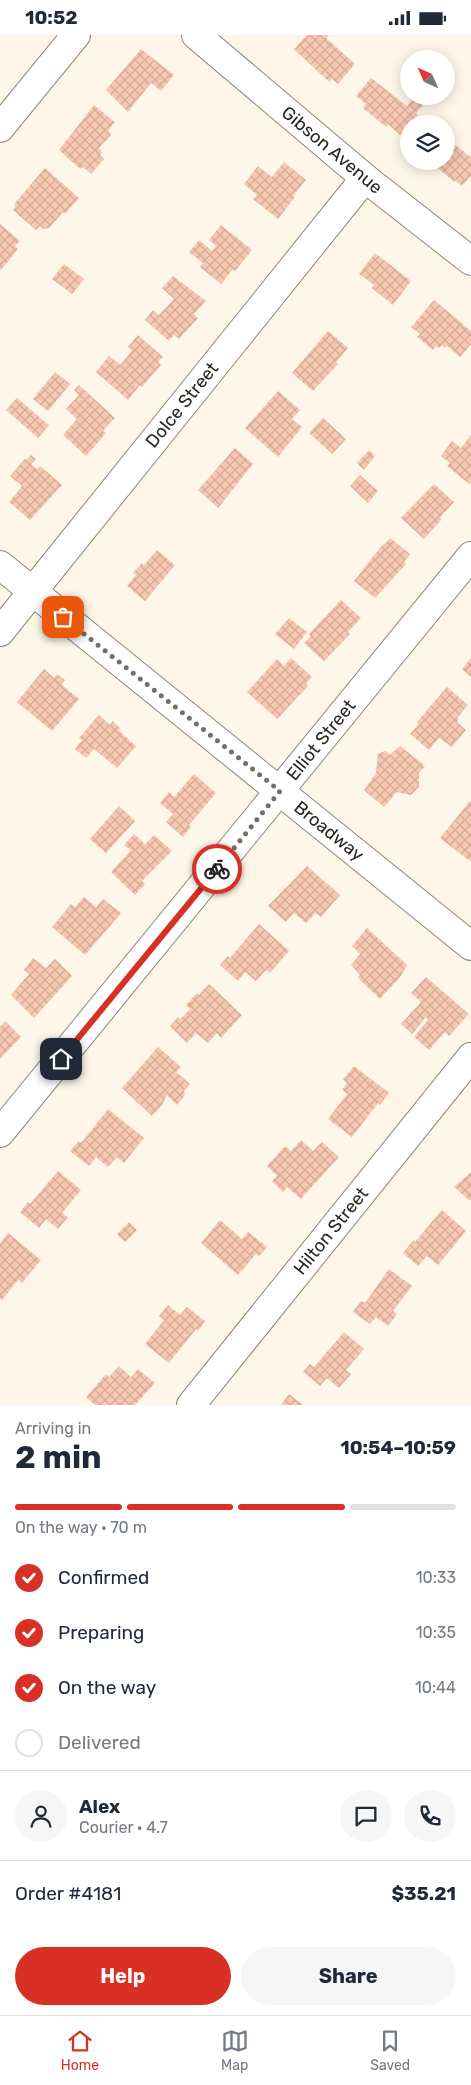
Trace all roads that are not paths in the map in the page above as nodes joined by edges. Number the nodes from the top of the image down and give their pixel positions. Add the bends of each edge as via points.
1 (76, 35) edge
2 (196, 35) edge
3 (0, 128) edge
4 (365, 178) junction
5 (471, 261) edge
6 (471, 556) edge
7 (0, 565) edge
8 (32, 591) junction
9 (0, 632) edge
10 (280, 791) junction
11 (471, 946) edge
12 (471, 1057) edge
13 (0, 1133) edge
14 (191, 1405) edge

1 - 3 street
2 - 4 street, Gibson Avenue
4 - 5 street, Gibson Avenue
4 - 8 street, Dolce Street
6 - 10 street, Elliot Street
7 - 8 street, Broadway
8 - 9 street, Dolce Street
8 - 10 street, Broadway
10 - 11 street, Broadway
10 - 13 street, Elliot Street
12 - 14 street, Hilton Street

